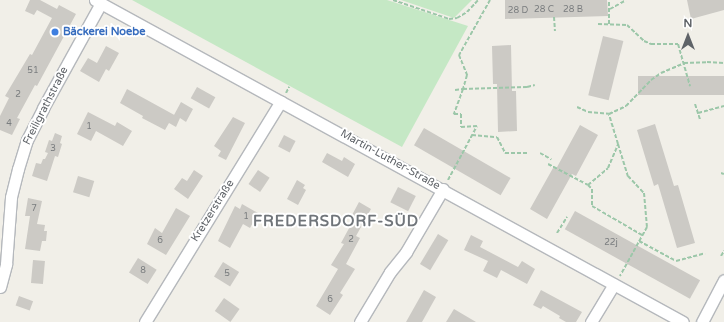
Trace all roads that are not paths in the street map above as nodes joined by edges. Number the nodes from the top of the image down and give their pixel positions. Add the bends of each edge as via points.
1 (98, 1) edge
2 (281, 101) junction
3 (443, 189) junction
4 (724, 280) edge
5 (615, 284) junction
6 (0, 287) edge
7 (145, 322) edge
8 (360, 322) edge
9 (591, 322) edge
10 (683, 322) edge
11 (702, 322) edge

1 - 2 street, Martin-Luther-Straße
1 - 6 street, Freiligrathstraße via 27,140 11,197 6,264
2 - 3 street, Martin-Luther-Straße
2 - 7 street, Kretzerstraße
3 - 5 street, Martin-Luther-Straße
3 - 8 street
4 - 11 street
5 - 9 street
5 - 10 street, Martin-Luther-Straße

